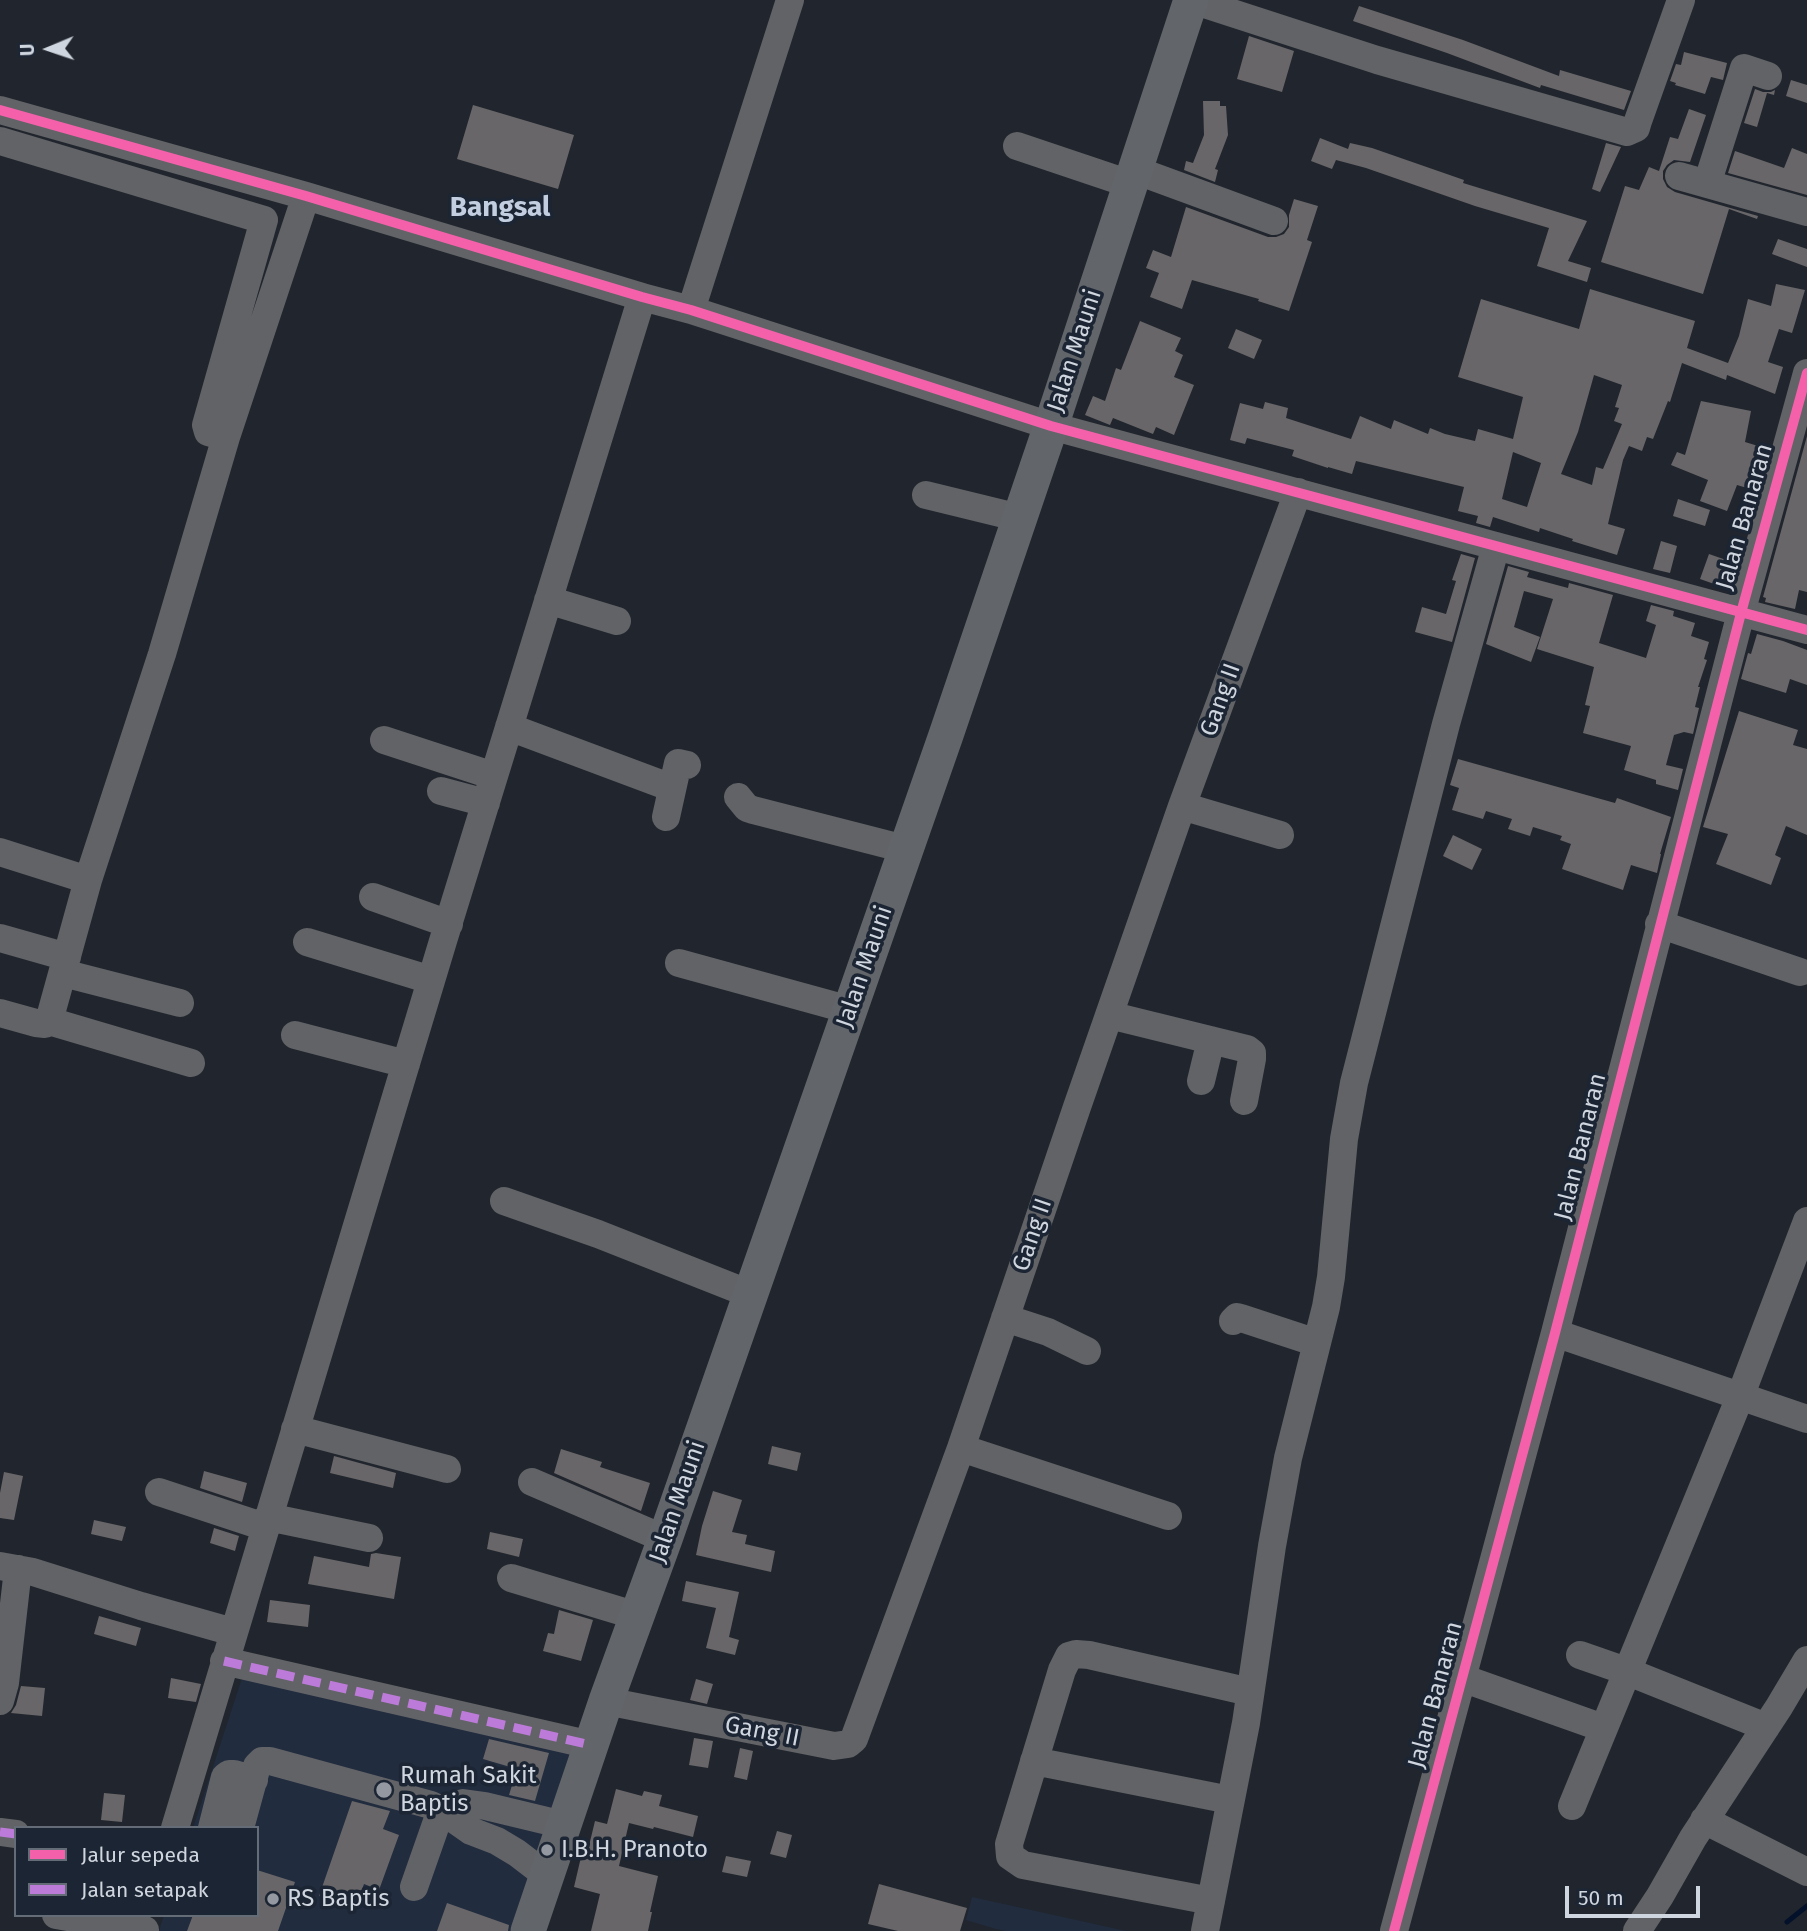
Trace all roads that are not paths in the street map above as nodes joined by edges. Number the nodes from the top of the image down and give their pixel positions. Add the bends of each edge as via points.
1 (790, 0) edge
2 (1191, 0) edge
3 (1681, 0) edge
4 (1747, 69) dead end
5 (0, 110) edge
6 (0, 141) edge
7 (1017, 146) dead end
8 (1679, 176) dead end
9 (1133, 177) junction
10 (1707, 184) junction
11 (273, 187) junction
12 (306, 196) junction
13 (1807, 212) edge
14 (264, 220) junction
15 (1274, 221) dead end
16 (642, 298) junction
17 (691, 310) junction
18 (1807, 373) edge
19 (1051, 426) junction
20 (226, 437) junction
21 (1298, 492) junction
22 (926, 495) dead end
23 (1020, 518) junction
24 (1496, 546) junction
25 (548, 600) junction
26 (1741, 613) junction
27 (617, 621) dead end
28 (1807, 630) edge
29 (509, 727) junction
30 (384, 740) dead end
31 (494, 776) junction
32 (441, 791) dead end
33 (738, 797) dead end
34 (486, 803) junction
35 (1182, 806) junction
36 (666, 817) dead end
37 (1280, 835) dead end
38 (905, 849) junction
39 (0, 852) edge
40 (88, 880) junction
41 (373, 897) dead end
42 (449, 924) junction
43 (1659, 924) junction
44 (0, 938) edge
45 (307, 942) dead end
46 (680, 963) dead end
47 (65, 965) junction
48 (1800, 972) dead end
49 (431, 980) junction
50 (180, 1003) dead end
51 (850, 1010) junction
52 (0, 1013) edge
53 (1109, 1015) junction
54 (49, 1021) junction
55 (295, 1035) dead end
56 (1211, 1040) junction
57 (191, 1063) dead end
58 (406, 1064) junction
59 (1201, 1081) dead end
60 (1244, 1101) dead end
61 (504, 1201) dead end
62 (1807, 1221) edge
63 (750, 1294) junction
64 (1005, 1318) junction
65 (1233, 1321) dead end
66 (1555, 1333) junction
67 (1317, 1343) junction
68 (1087, 1351) dead end
69 (1740, 1396) junction
70 (1807, 1419) edge
71 (295, 1429) junction
72 (961, 1448) junction
73 (447, 1469) dead end
74 (532, 1482) dead end
75 (159, 1492) dead end
76 (1168, 1516) dead end
77 (267, 1522) junction
78 (369, 1538) dead end
79 (666, 1539) junction
80 (9, 1567) edge
81 (511, 1578) dead end
82 (637, 1616) junction
83 (233, 1632) junction
84 (1580, 1655) dead end
85 (1807, 1660) edge
86 (225, 1661) junction
87 (1626, 1671) junction
88 (1462, 1678) junction
89 (1250, 1692) junction
90 (0, 1701) edge
91 (606, 1701) junction
92 (1766, 1727) junction
93 (1603, 1728) junction
94 (591, 1745) junction
95 (1034, 1761) junction
96 (254, 1780) junction
97 (1230, 1800) junction
98 (1572, 1806) dead end
99 (441, 1810) junction
100 (1704, 1820) junction
101 (564, 1825) junction
102 (176, 1826) edge
103 (213, 1826) edge
104 (241, 1826) edge
105 (1807, 1872) edge
106 (547, 1876) junction
107 (414, 1888) dead end
108 (1211, 1901) junction
109 (75, 1917) edge
110 (146, 1925) edge
111 (528, 1931) edge
112 (1205, 1931) edge
113 (1394, 1931) edge
114 (1637, 1931) edge

1 - 17 street
2 - 3 street via 1377,60 1627,132 1636,128
2 - 9 main road, Jalan Mauni
4 - 10 street
5 - 11 street
6 - 14 street
7 - 9 street
8 - 10 street
9 - 15 street
9 - 19 main road, Jalan Mauni
10 - 13 street
11 - 12 street
11 - 14 street
12 - 16 street
12 - 20 street
14 - 20 street via 206,425 208,432
16 - 17 street
16 - 25 street
17 - 19 street
18 - 26 street, Jalan Banaran
19 - 21 street
19 - 23 main road, Jalan Mauni
20 - 40 street
21 - 24 street
21 - 35 street, Gang II
22 - 23 street
23 - 38 main road, Jalan Mauni
24 - 26 street
24 - 67 street via 1354,1083 1331,1277
25 - 27 street
25 - 29 street
26 - 28 street
26 - 43 street, Jalan Banaran
29 - 31 street
29 - 36 street via 679,777
30 - 31 street
31 - 34 street
32 - 34 street
33 - 38 street via 753,810
34 - 42 street
35 - 37 street
35 - 53 street, Gang II
38 - 51 main road, Jalan Mauni
39 - 40 street
40 - 47 street
41 - 42 street
42 - 49 street
43 - 48 street
43 - 66 street, Jalan Banaran
44 - 47 street
45 - 49 street
46 - 51 street
47 - 50 street
47 - 54 street
49 - 58 street
51 - 63 main road, Jalan Mauni
52 - 54 street via 36,1023
53 - 56 street
53 - 64 street, Gang II
54 - 57 street
55 - 58 street
56 - 59 street
56 - 60 street via 1252,1053
58 - 71 street
61 - 63 street
62 - 69 street
63 - 79 main road, Jalan Mauni
64 - 68 street
64 - 72 street, Gang II
65 - 67 street via 1241,1318
66 - 69 street
66 - 88 street, Jalan Banaran
67 - 89 street via 1288,1458
69 - 70 street
69 - 87 street
71 - 73 street
71 - 77 street
72 - 76 street
72 - 91 street, Gang II via 857,1733 848,1744 834,1746
74 - 79 street
75 - 77 street
77 - 78 street
77 - 83 street
79 - 82 main road, Jalan Mauni
80 - 83 street
80 - 90 street via 5,1683
81 - 82 street
82 - 91 main road, Jalan Mauni
83 - 86 street
84 - 87 street
85 - 92 street
86 - 94 street
86 - 102 street
87 - 92 street
87 - 93 street
88 - 93 street
88 - 113 street, Jalan Banaran
89 - 95 street via 1089,1655 1069,1656
89 - 97 street
91 - 94 main road, Jalan Mauni
92 - 100 street
93 - 98 street
94 - 101 main road, Jalan Mauni
95 - 97 street
95 - 108 street via 1009,1844 1014,1861
96 - 99 street via 257,1766 270,1761
96 - 103 street via 234,1774 225,1777
96 - 104 street
97 - 108 street
99 - 101 street via 463,1803
99 - 106 street via 471,1832 517,1853
99 - 107 street
100 - 105 street
100 - 114 street
101 - 106 main road, Jalan Mauni
106 - 111 main road, Jalan Mauni
108 - 112 street
109 - 110 street

